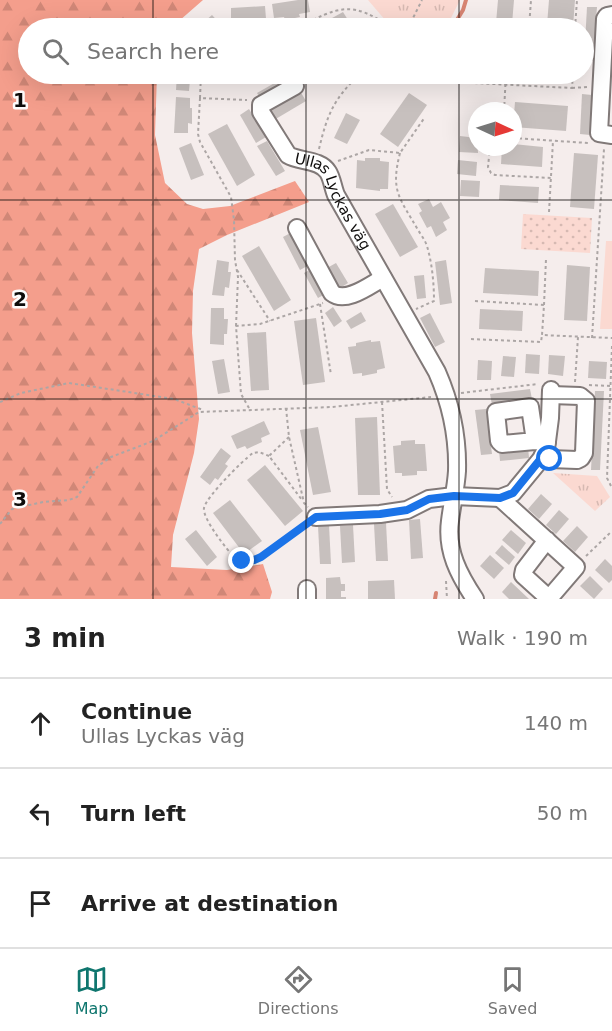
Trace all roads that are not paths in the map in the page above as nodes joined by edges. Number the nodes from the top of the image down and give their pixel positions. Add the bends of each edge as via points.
1 (612, 15) edge
2 (603, 79) edge
3 (295, 86) dead end
4 (608, 139) edge
5 (297, 228) dead end
6 (383, 278) junction
7 (541, 447) junction
8 (454, 496) junction
9 (500, 498) junction
10 (316, 517) road end
11 (547, 540) junction
12 (475, 599) edge

1 - 2 street via 605,20
2 - 4 street via 599,133
3 - 6 street, Ullas Lyckas väg via 261,105 261,112 288,155 320,166
5 - 6 street via 336,296 352,294
6 - 8 street, Ullas Lyckas väg via 447,395 457,442
7 - 7 street via 550,459 581,458 585,401 580,396 548,389
7 - 9 street via 513,493
8 - 9 street
8 - 10 street via 429,499 400,511
8 - 12 street, Ullas Lyckas väg via 449,528 452,555
9 - 11 street
11 - 11 street via 523,576 545,595 552,595 576,567

